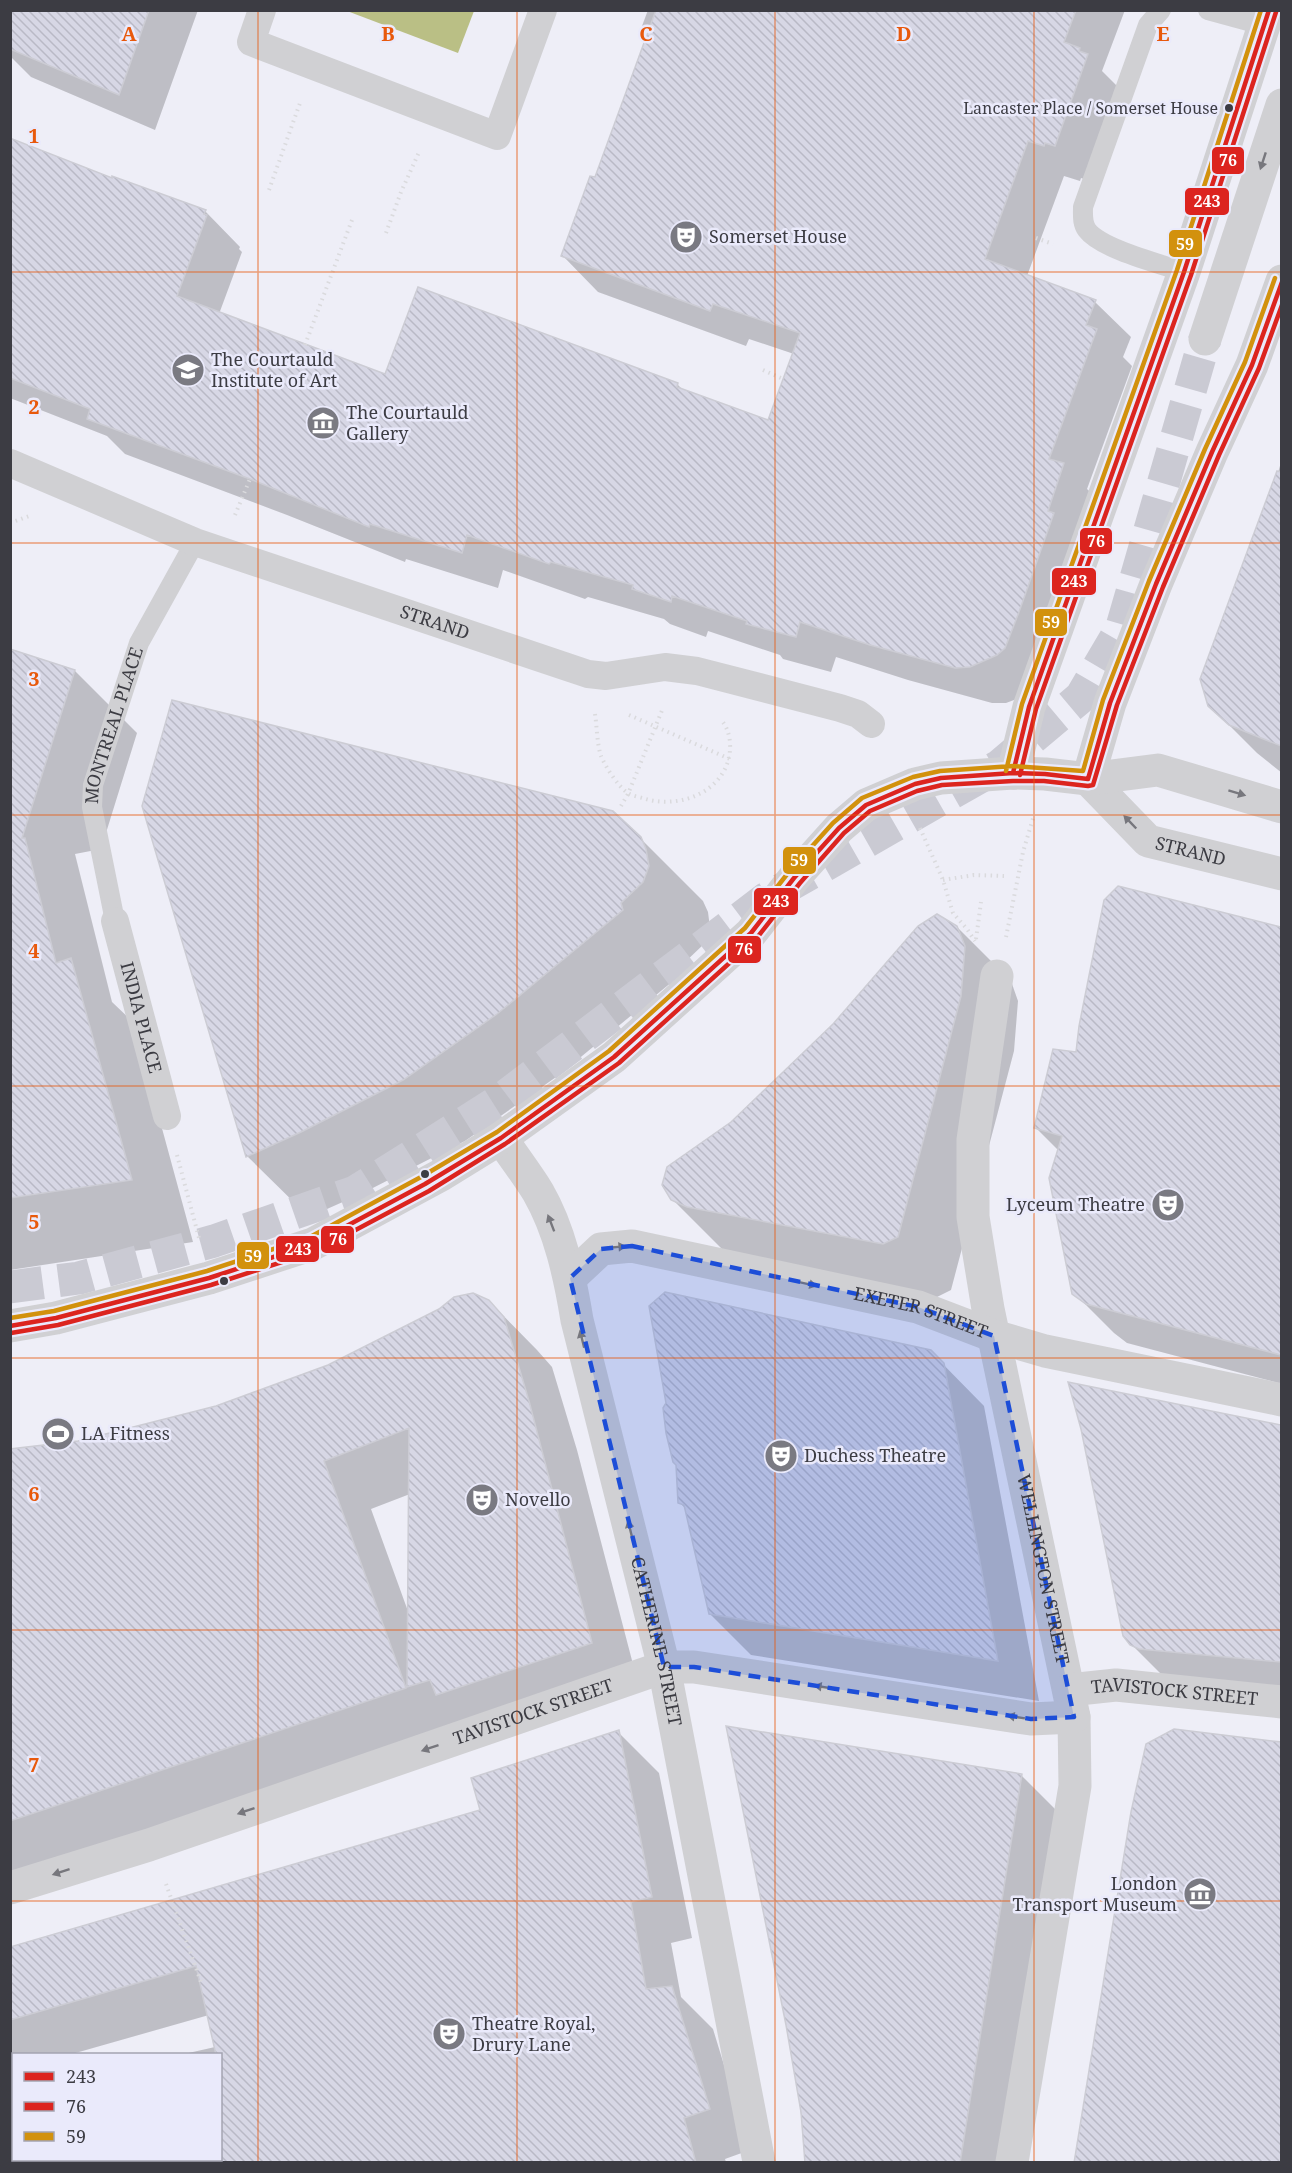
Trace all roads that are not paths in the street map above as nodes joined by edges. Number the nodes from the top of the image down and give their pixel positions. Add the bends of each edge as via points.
1 (262, 10) edge
2 (543, 10) edge
3 (1161, 10) edge
4 (1208, 10) edge
5 (1266, 18) edge
6 (1281, 105) edge
7 (1184, 272) junction
8 (1281, 280) edge
9 (1205, 339) tunnel mouth
10 (10, 463) edge
11 (195, 542) junction
12 (871, 724) dead end
13 (1013, 773) junction
14 (1088, 779) junction
15 (1281, 807) edge
16 (1281, 873) edge
17 (115, 921) joint
18 (997, 976) dead end
19 (167, 1116) dead end
20 (501, 1138) junction
21 (570, 1278) junction
22 (10, 1326) edge
23 (994, 1336) junction
24 (1281, 1400) edge
25 (664, 1667) junction
26 (1281, 1702) edge
27 (1072, 1703) junction
28 (10, 1888) edge
29 (759, 2163) edge
30 (1012, 2163) edge

1 - 2 street via 250,42 497,136
3 - 7 lane via 1148,25 1082,219 1087,229 1108,245
4 - 5 lane
5 - 7 street
6 -> 9 street
7 - 13 street via 1029,707
8 - 14 street via 1252,364 1156,584 1110,703
10 - 11 street, STRAND
11 - 12 street, STRAND via 591,687 606,676 637,671 665,667 697,671 840,708
11 - 17 lane, MONTREAL PLACE via 139,643 93,785 92,807
13 - 14 street
13 - 20 street via 941,778 915,784 866,805 839,828 794,878 751,933 614,1057
14 -> 15 street via 1158,770
16 -> 14 street, STRAND via 1148,841
17 - 19 street, INDIA PLACE
18 - 23 street, WELLINGTON STREET via 973,1140 972,1217
21 -> 20 street, CATHERINE STREET via 538,1192
20 - 22 street via 313,1244 209,1278 56,1318
21 -> 23 street, EXETER STREET via 601,1249 632,1246 918,1307
25 -> 21 street, CATHERINE STREET
23 - 24 street, EXETER STREET via 1045,1352
23 - 27 street, WELLINGTON STREET
27 -> 25 street, TAVISTOCK STREET via 1031,1719 694,1667
25 -> 28 street, TAVISTOCK STREET via 149,1845
25 - 29 street, CATHERINE STREET
26 - 27 street, TAVISTOCK STREET via 1116,1685
27 - 30 street, WELLINGTON STREET via 1075,1786

